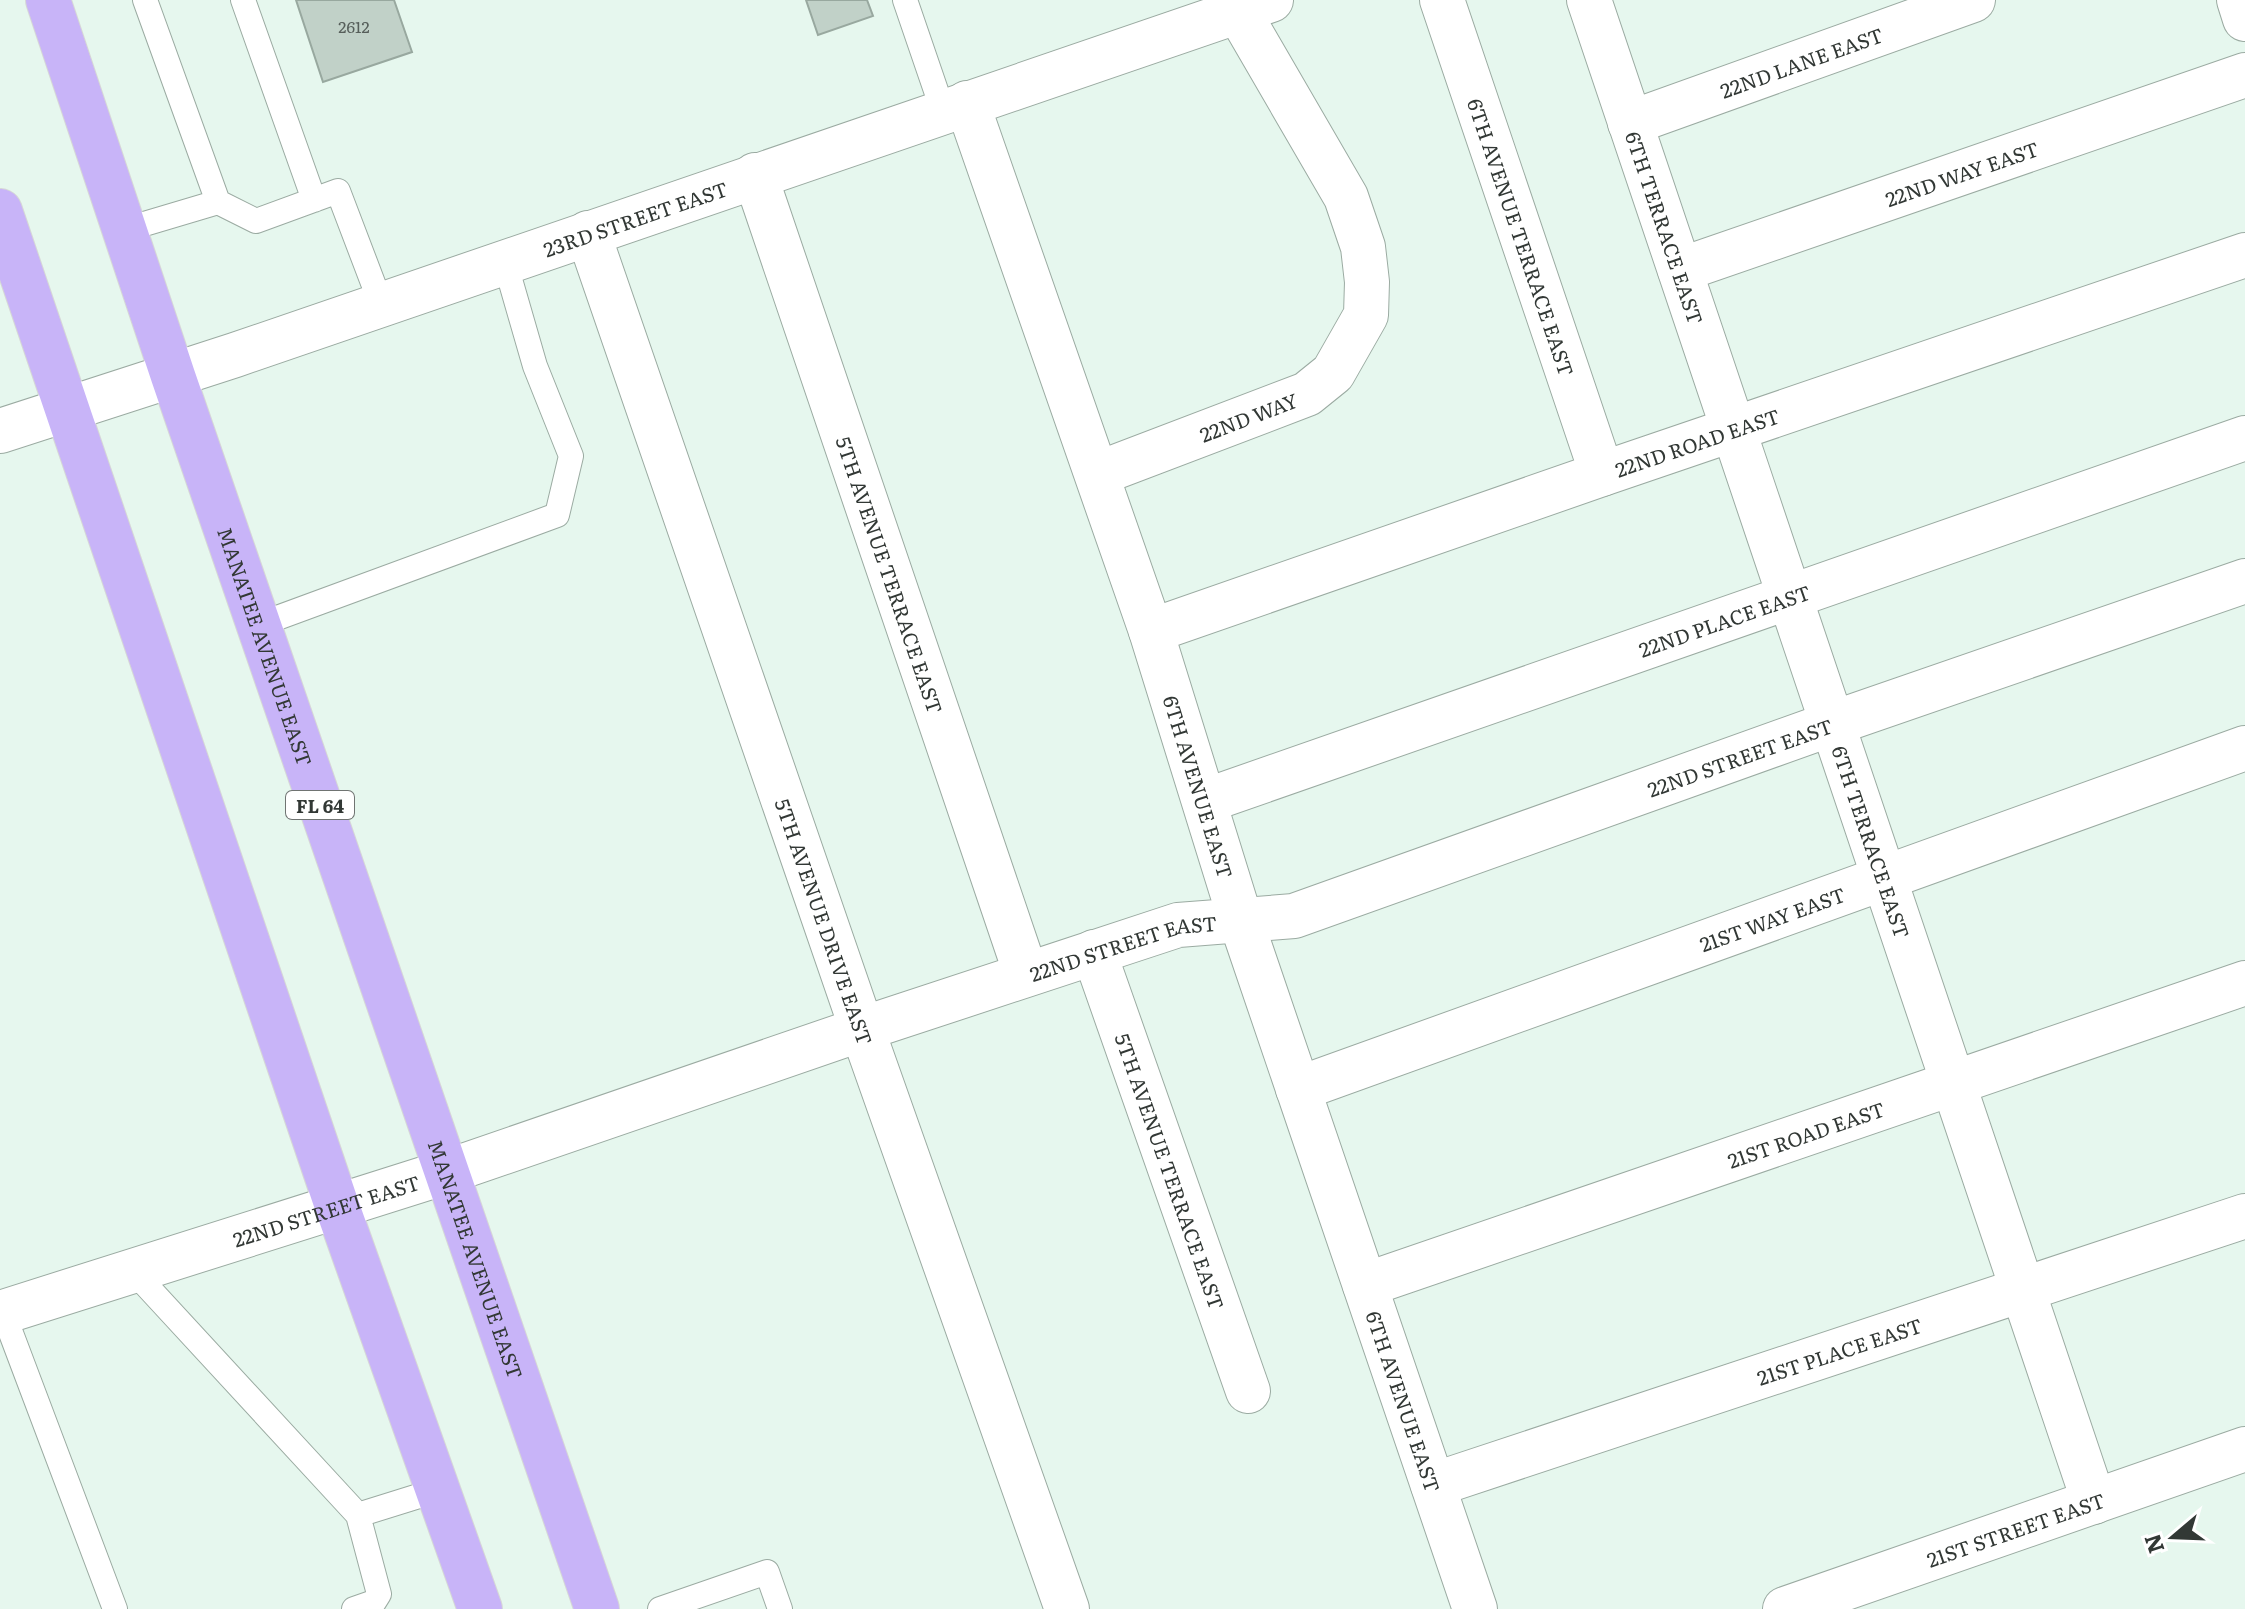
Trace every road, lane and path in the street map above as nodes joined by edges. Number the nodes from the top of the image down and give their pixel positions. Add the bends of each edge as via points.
1 (48, 0) edge
2 (145, 0) edge
3 (243, 0) edge
4 (905, 0) edge
5 (1442, 0) edge
6 (1589, 0) edge
7 (1973, 0) edge
8 (2239, 0) edge
9 (1254, 6) edge
10 (2245, 19) edge
11 (2245, 75) edge
12 (955, 107) junction
13 (1630, 123) junction
14 (755, 175) junction
15 (314, 200) junction
16 (218, 202) junction
17 (0, 211) edge
18 (124, 230) junction
19 (588, 233) junction
20 (2245, 255) edge
21 (505, 262) junction
22 (1680, 270) junction
23 (381, 304) junction
24 (173, 376) junction
25 (65, 409) junction
26 (0, 431) edge
27 (1733, 431) junction
28 (2245, 438) edge
29 (1097, 474) junction
30 (1602, 474) junction
31 (2245, 581) edge
32 (1790, 595) junction
33 (258, 625) junction
34 (1151, 631) junction
35 (1831, 724) junction
36 (2245, 748) edge
37 (1205, 801) junction
38 (1883, 878) junction
39 (1240, 918) junction
40 (1094, 952) junction
41 (1026, 974) junction
42 (2245, 983) edge
43 (862, 1029) junction
44 (1952, 1083) junction
45 (1298, 1089) junction
46 (446, 1172) junction
47 (337, 1206) junction
48 (2245, 1216) edge
49 (133, 1271) junction
50 (1365, 1285) junction
51 (2023, 1290) junction
52 (2, 1312) edge
53 (1248, 1391) dead end
54 (2245, 1449) edge
55 (1433, 1485) junction
56 (438, 1490) junction
57 (2094, 1502) junction
58 (358, 1515) junction
59 (115, 1609) edge
60 (354, 1609) edge
61 (480, 1609) edge
62 (597, 1609) edge
63 (660, 1609) edge
64 (780, 1609) edge
65 (1067, 1609) edge
66 (1475, 1609) edge
67 (1785, 1609) edge

1 - 18 main road, MANATEE AVENUE EAST / FL 64
2 - 16 lane
3 - 15 lane
4 - 12 lane, 6TH AVENUE EAST
5 - 30 street, 6TH AVENUE TERRACE EAST
6 - 13 street, 6TH TERRACE EAST
7 - 13 street, 22ND LANE EAST
8 - 10 street
9 - 12 street, 23RD STREET EAST
9 - 29 street, 22ND WAY via 1346,197 1363,247 1366,315 1333,373 1307,394
11 - 22 street, 22ND WAY EAST
12 - 14 street, 23RD STREET EAST
12 - 29 street, 6TH AVENUE EAST
13 - 22 street, 6TH TERRACE EAST
14 - 19 street, 23RD STREET EAST
14 - 41 street, 5TH AVENUE TERRACE EAST
15 - 16 lane via 256,221
15 - 23 lane via 338,191
16 - 18 lane
17 - 25 main road
18 - 24 main road, MANATEE AVENUE EAST / FL 64
19 - 21 street, 23RD STREET EAST
19 - 43 street, 5TH AVENUE DRIVE EAST
20 - 27 street, 22ND ROAD EAST
21 - 23 street, 23RD STREET EAST
21 - 33 lane via 535,366 571,456 557,515
22 - 27 street, 6TH TERRACE EAST
23 - 24 street, 23RD STREET EAST
24 - 25 street, 23RD STREET EAST
24 - 33 main road, MANATEE AVENUE EAST / FL 64
25 - 26 street, 23RD STREET EAST
25 - 47 main road
27 - 30 street, 22ND ROAD EAST
27 - 32 street, 6TH TERRACE EAST
28 - 32 street, 22ND PLACE EAST
29 - 34 street, 6TH AVENUE EAST
30 - 34 street, 22ND ROAD EAST
31 - 35 street, 22ND STREET EAST
32 - 35 street, 6TH TERRACE EAST
32 - 37 street, 22ND PLACE EAST
33 - 46 main road, MANATEE AVENUE EAST / FL 64
34 - 37 street, 6TH AVENUE EAST
35 - 38 street, 6TH TERRACE EAST
35 - 39 street, 22ND STREET EAST via 1294,916
36 - 38 street, 21ST WAY EAST
37 - 39 street, 6TH AVENUE EAST
38 - 44 street, 6TH TERRACE EAST
38 - 45 street, 21ST WAY EAST
39 - 40 street, 22ND STREET EAST via 1178,925
39 - 45 street, 6TH AVENUE EAST
40 - 41 street, 22ND STREET EAST
40 - 53 street, 5TH AVENUE TERRACE EAST
41 - 43 street, 22ND STREET EAST
42 - 44 street, 21ST ROAD EAST
43 - 46 street, 22ND STREET EAST
43 - 65 street, 5TH AVENUE DRIVE EAST
44 - 50 street, 21ST ROAD EAST
44 - 51 street, 6TH TERRACE EAST
45 - 50 street, 6TH AVENUE EAST
46 - 47 street, 22ND STREET EAST
46 - 62 main road, MANATEE AVENUE EAST / FL 64
47 - 49 street, 22ND STREET EAST
47 - 56 main road
48 - 51 street, 21ST PLACE EAST
49 - 52 street, 22ND STREET EAST
49 - 58 lane
50 - 55 street, 6TH AVENUE EAST
51 - 55 street, 21ST PLACE EAST
51 - 57 street, 6TH TERRACE EAST
52 - 59 lane
54 - 57 street, 21ST STREET EAST
55 - 66 street, 6TH AVENUE EAST
56 - 58 lane
56 - 61 main road
57 - 67 street, 21ST STREET EAST
58 - 60 lane via 379,1594 374,1602
63 - 64 lane via 767,1572

